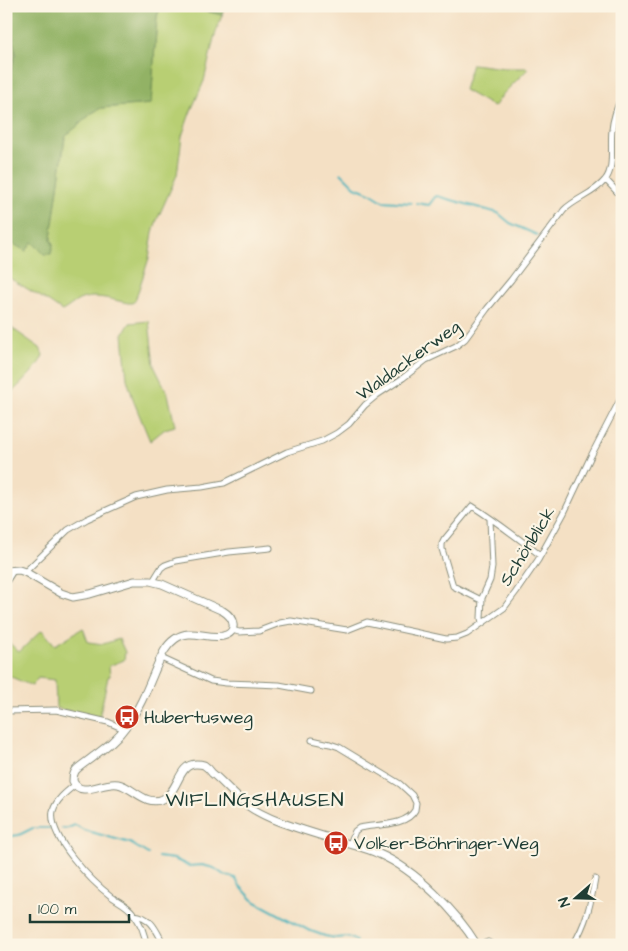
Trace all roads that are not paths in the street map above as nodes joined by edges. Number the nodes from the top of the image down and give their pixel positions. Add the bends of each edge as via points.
1 (622, 96) edge
2 (606, 180) junction
3 (622, 197) edge
4 (622, 396) edge
5 (490, 519) junction
6 (270, 548) dead end
7 (540, 555) junction
8 (10, 571) edge
9 (25, 572) junction
10 (6, 582) edge
11 (153, 582) junction
12 (481, 600) junction
13 (482, 623) junction
14 (232, 630) junction
15 (161, 658) junction
16 (311, 691) dead end
17 (6, 711) edge
18 (124, 730) junction
19 (312, 740) dead end
20 (75, 785) junction
21 (350, 844) junction
22 (595, 879) dead end
23 (134, 915) junction
24 (146, 945) edge
25 (164, 945) edge
26 (479, 945) edge
27 (493, 945) edge
28 (573, 945) edge

1 - 2 street via 612,130 610,170
2 - 3 street
2 - 9 street, Waldackerweg via 564,210 465,339 426,360 377,395 337,434 224,483 167,490 136,498 87,519 68,530
4 - 7 street, Schönblick
5 - 7 street
5 - 12 street, Schönblick via 492,567
5 - 12 street, Schönblick via 472,506 442,543 452,585
6 - 11 street via 176,561 161,568
7 - 13 street, Schönblick via 508,602
8 - 9 street
8 - 10 street
9 - 11 street via 61,593 73,596 134,581
11 - 14 street via 227,614 232,620
12 - 13 street, Schönblick
13 - 14 street, Schönblick via 464,636 452,639 367,622 347,630 290,622 259,631
14 - 15 street via 222,636 191,634 178,637 167,646
15 - 16 street via 212,681 279,685
15 - 18 street
17 - 18 street via 56,710 108,722
18 - 20 street via 76,771 72,778
19 - 21 street via 343,749 400,784 415,801 416,810 410,816 394,823 359,828
20 - 21 street via 83,790 119,784 146,799 157,800 170,794 187,767 200,764 261,814
20 - 23 street via 55,806 52,816 55,830 87,875
21 - 26 street via 378,853 406,869 440,900
22 - 28 street via 588,915
23 - 24 street
23 - 25 street via 147,919
26 - 27 street via 488,942

